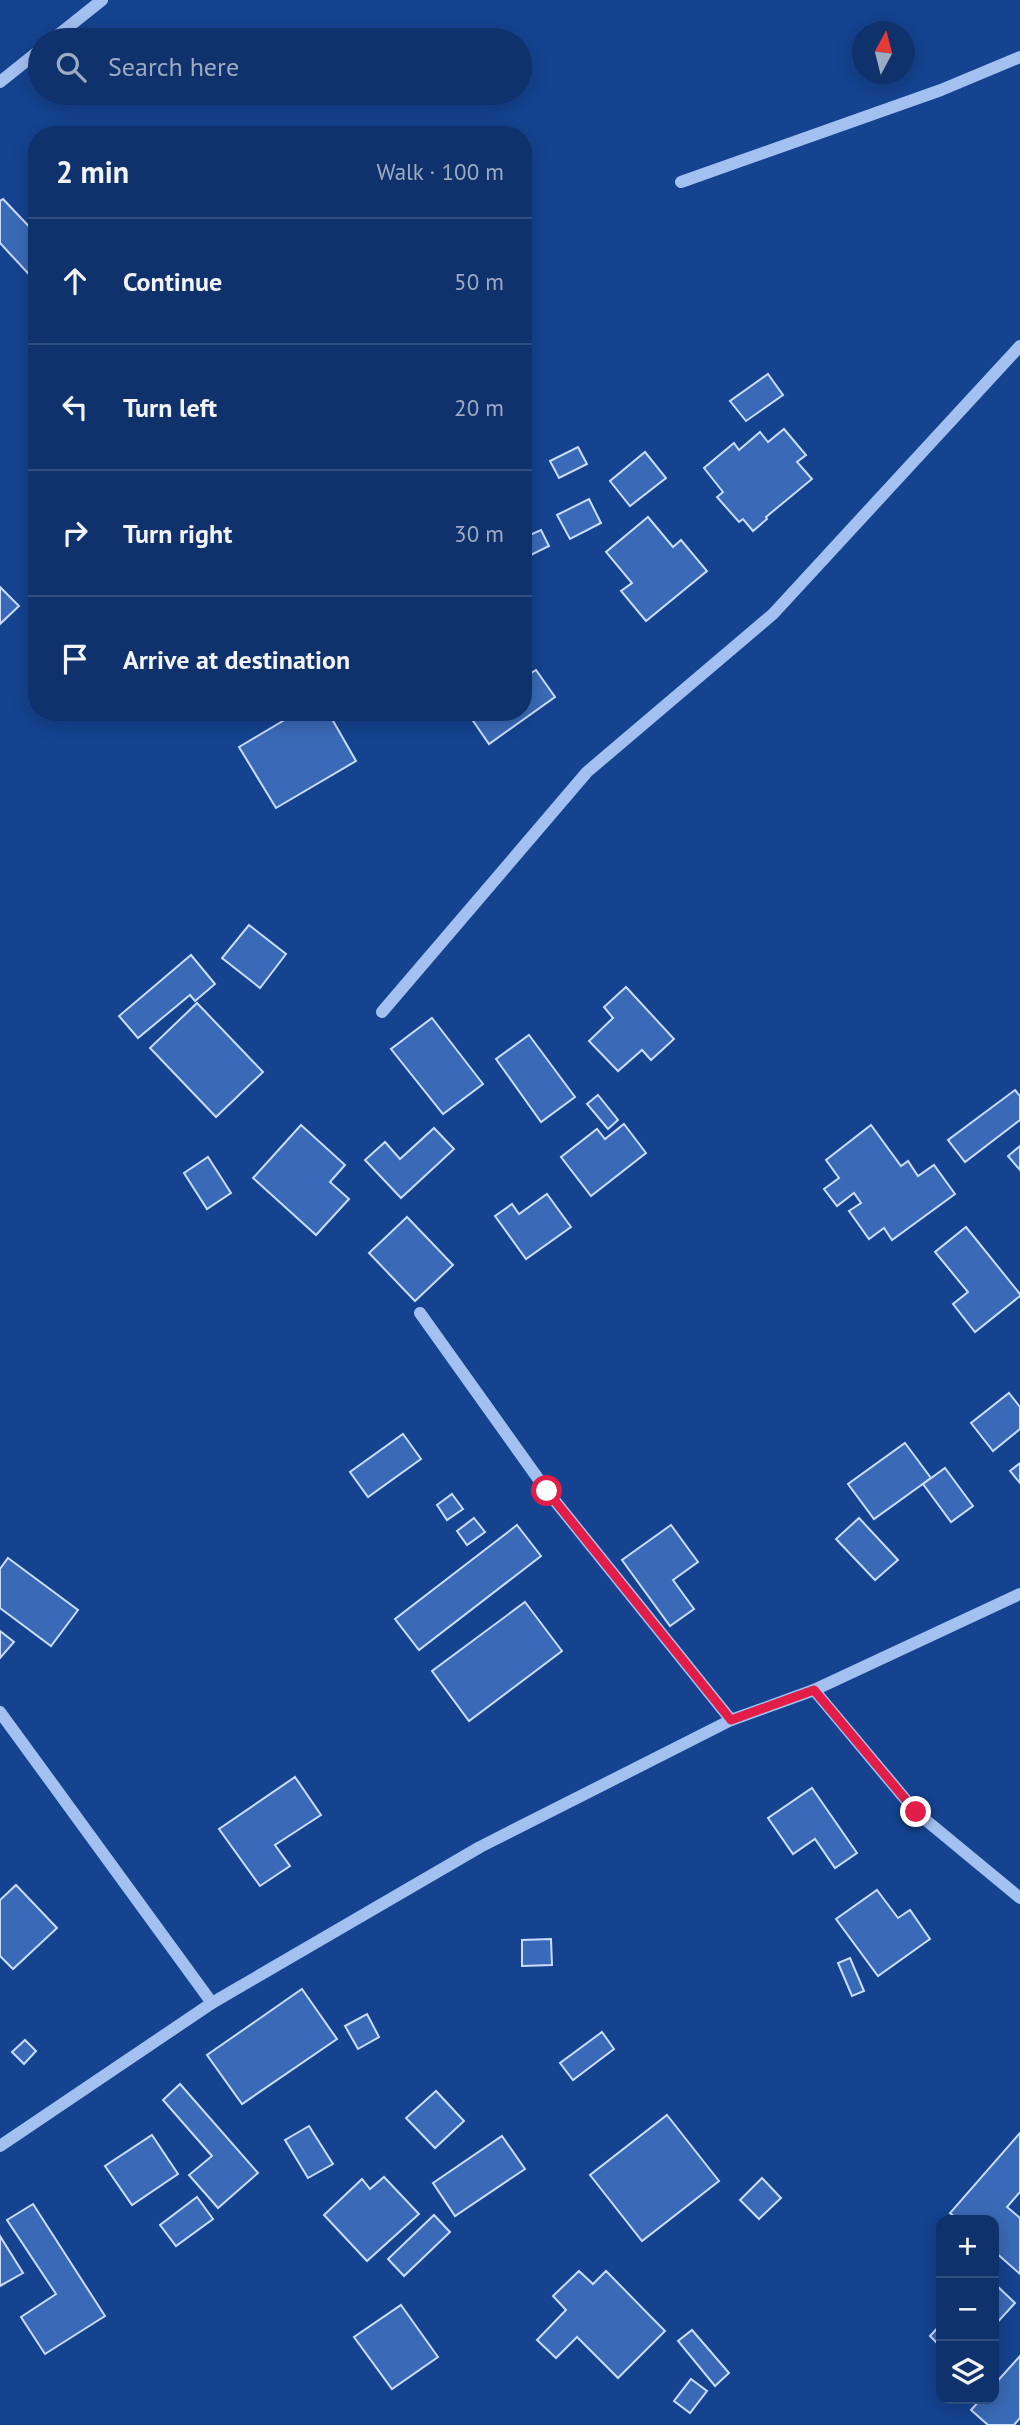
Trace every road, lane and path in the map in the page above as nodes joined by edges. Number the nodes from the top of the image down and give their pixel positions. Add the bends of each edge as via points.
1 (102, 0) edge
2 (67, 28) edge
3 (1020, 57) edge
4 (28, 60) edge
5 (0, 82) edge
6 (681, 182) dead end
7 (1020, 346) edge
8 (382, 1012) dead end
9 (420, 1313) dead end
10 (1020, 1594) edge
11 (814, 1690) junction
12 (0, 1712) edge
13 (731, 1720) junction
14 (1020, 1898) edge
15 (212, 2003) junction
16 (0, 2146) edge

1 - 2 street
3 - 6 street via 942,90
4 - 5 street
7 - 8 street via 773,614 587,772
9 - 13 street via 547,1491
10 - 11 street
11 - 13 street
11 - 14 street via 916,1812
12 - 15 street
13 - 15 street via 480,1847
15 - 16 street

